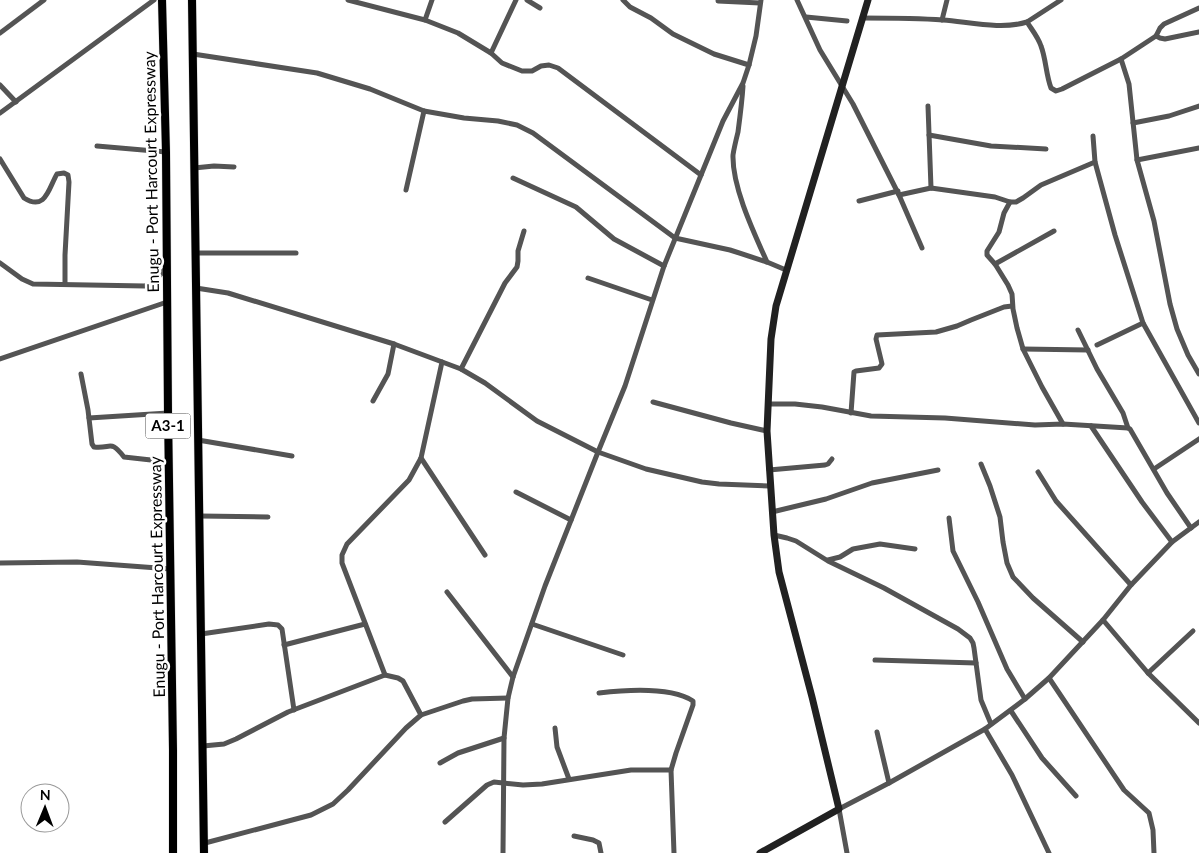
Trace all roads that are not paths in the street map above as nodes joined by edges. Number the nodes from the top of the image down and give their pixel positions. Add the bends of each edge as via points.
1 (44, 0) edge
2 (154, 0) edge
3 (162, 0) edge
4 (192, 0) edge
5 (348, 0) edge
6 (432, 0) edge
7 (516, 0) edge
8 (623, 0) edge
9 (797, 0) edge
10 (868, 0) edge
11 (947, 0) edge
12 (1060, 0) edge
13 (530, 1) edge
14 (718, 1) edge
15 (761, 1) edge
16 (540, 8) dead end
17 (1199, 8) edge
18 (806, 17) junction
19 (862, 18) junction
20 (425, 20) junction
21 (942, 20) junction
22 (847, 21) dead end
23 (1027, 22) junction
24 (1199, 32) edge
25 (0, 33) edge
26 (1156, 36) junction
27 (491, 53) junction
28 (193, 54) junction
29 (1121, 59) junction
30 (749, 65) junction
31 (743, 83) junction
32 (0, 86) edge
33 (842, 86) junction
34 (16, 102) junction
35 (928, 106) dead end
36 (1199, 106) edge
37 (424, 111) junction
38 (0, 113) edge
39 (1133, 123) junction
40 (929, 135) junction
41 (1093, 136) dead end
42 (97, 146) dead end
43 (1199, 148) edge
44 (1046, 149) dead end
45 (166, 152) junction
46 (0, 159) edge
47 (1136, 160) junction
48 (1095, 162) junction
49 (234, 167) dead end
50 (194, 168) junction
51 (701, 175) junction
52 (513, 178) dead end
53 (931, 188) junction
54 (406, 190) dead end
55 (898, 193) junction
56 (859, 201) dead end
57 (1010, 202) junction
58 (1054, 230) dead end
59 (524, 231) dead end
60 (675, 238) junction
61 (922, 248) dead end
62 (196, 253) junction
63 (296, 253) dead end
64 (767, 262) junction
65 (0, 263) edge
66 (995, 264) junction
67 (664, 266) junction
68 (167, 267) junction
69 (786, 270) junction
70 (588, 278) dead end
71 (65, 284) junction
72 (196, 288) junction
73 (652, 300) junction
74 (167, 302) junction
75 (1012, 306) junction
76 (1143, 323) junction
77 (1078, 330) dead end
78 (394, 344) junction
79 (1097, 345) dead end
80 (1023, 349) junction
81 (1088, 350) junction
82 (0, 358) edge
83 (442, 362) junction
84 (461, 369) junction
85 (81, 374) dead end
86 (1199, 374) edge
87 (373, 401) dead end
88 (653, 402) dead end
89 (768, 404) junction
90 (168, 413) junction
91 (851, 413) junction
92 (89, 418) junction
93 (1199, 423) edge
94 (1063, 424) junction
95 (1091, 426) junction
96 (1128, 428) junction
97 (767, 431) junction
98 (1199, 439) edge
99 (198, 440) junction
100 (598, 452) junction
101 (292, 456) dead end
102 (421, 458) junction
103 (832, 459) dead end
104 (169, 462) junction
105 (981, 464) dead end
106 (1154, 469) junction
107 (769, 470) junction
108 (938, 470) dead end
109 (1038, 472) dead end
110 (770, 486) junction
111 (516, 492) dead end
112 (772, 512) junction
113 (200, 516) junction
114 (268, 517) dead end
115 (949, 518) dead end
116 (571, 520) junction
117 (1199, 522) edge
118 (1191, 528) junction
119 (774, 535) junction
120 (1172, 542) junction
121 (915, 549) dead end
122 (486, 555) dead end
123 (840, 557) junction
124 (828, 561) junction
125 (0, 562) edge
126 (843, 568) junction
127 (170, 569) junction
128 (1131, 585) junction
129 (447, 592) dead end
130 (1104, 620) junction
131 (365, 624) junction
132 (532, 624) junction
133 (1193, 631) dead end
134 (202, 634) junction
135 (1083, 642) junction
136 (284, 645) junction
137 (623, 655) dead end
138 (875, 660) dead end
139 (976, 662) junction
140 (1148, 673) junction
141 (385, 675) junction
142 (513, 677) junction
143 (1049, 678) junction
144 (599, 693) dead end
145 (508, 698) junction
146 (1026, 699) junction
147 (294, 710) junction
148 (1011, 711) junction
149 (421, 715) junction
150 (1199, 723) edge
151 (991, 724) junction
152 (555, 728) dead end
153 (985, 729) junction
154 (877, 732) dead end
155 (504, 738) junction
156 (203, 746) junction
157 (440, 763) dead end
158 (671, 770) junction
159 (569, 779) junction
160 (503, 783) junction
161 (890, 783) junction
162 (1076, 796) dead end
163 (839, 810) junction
164 (445, 822) dead end
165 (574, 836) dead end
166 (205, 843) junction
167 (172, 853) edge
168 (204, 853) edge
169 (503, 853) edge
170 (601, 853) edge
171 (674, 853) edge
172 (760, 853) edge
173 (847, 853) edge
174 (1049, 853) edge
175 (1154, 853) edge

1 - 25 street
2 - 34 street
3 - 45 highway, Enugu - Port Harcourt Expressway / A3-1
4 - 28 highway, A3-1
5 - 20 street
6 - 20 street
7 - 27 street
8 - 30 street via 673,34 714,54
9 - 18 street
10 - 19 main road
11 - 21 street
12 - 23 street
13 - 16 street
14 - 15 street
15 - 30 street
17 - 26 street via 1164,24
18 - 22 street
18 - 33 street via 820,50
19 - 21 street
19 - 33 main road
20 - 27 street via 458,33
21 - 23 street via 994,25
23 - 29 street via 1042,47 1049,83 1056,91
24 - 26 street via 1165,38
26 - 29 street
27 - 51 street via 502,63 522,71 549,65 558,68
28 - 37 street via 317,73 370,89
28 - 50 highway, A3-1
29 - 39 street via 1129,84
30 - 31 street
31 - 51 street
31 - 64 street via 742,109 733,154 734,170 750,224
32 - 34 street
33 - 55 street
33 - 69 main road
34 - 38 street
35 - 40 street
36 - 39 street
37 - 54 street
37 - 60 street via 517,125 533,133
39 - 47 street
40 - 44 street via 992,146
40 - 53 street
41 - 48 street
42 - 45 street
43 - 47 street
45 - 68 highway, Enugu - Port Harcourt Expressway / A3-1
46 - 71 street via 24,198 30,202 38,202 45,197 57,174 68,175
47 - 86 street via 1154,221 1177,329
48 - 57 street via 1041,185 1016,202
48 - 76 street
49 - 50 street
50 - 62 highway, A3-1
51 - 60 street
52 - 67 street via 576,207 606,234
53 - 55 street
53 - 57 street
55 - 56 street
55 - 61 street
57 - 66 street via 999,232 987,251
58 - 66 street
59 - 84 street via 517,267 505,282
60 - 64 street
60 - 67 street
62 - 63 street
62 - 72 highway, A3-1
64 - 69 street
65 - 71 street via 22,280 33,284
66 - 75 street via 1012,294
67 - 73 street
68 - 71 street via 152,284 145,286
68 - 74 highway, Enugu - Port Harcourt Expressway / A3-1
69 - 89 main road via 771,339
70 - 73 street
72 - 78 street via 228,293
72 - 99 highway, A3-1
73 - 100 street via 625,386
74 - 82 street
74 - 90 highway, Enugu - Port Harcourt Expressway / A3-1
75 - 80 street
75 - 91 street via 936,332 877,336 882,364 879,368 854,372
76 - 79 street
76 - 93 street
77 - 81 street
78 - 83 street
78 - 87 street via 388,374
80 - 81 street
80 - 94 street
81 - 96 street
83 - 84 street
83 - 102 street
84 - 100 street via 537,421
85 - 92 street
88 - 97 street
89 - 91 street via 795,404
89 - 97 main road
90 - 92 street
90 - 104 highway, Enugu - Port Harcourt Expressway / A3-1
91 - 94 street
92 - 104 street via 94,447 114,446 124,457
94 - 95 street
95 - 96 street
95 - 120 street
96 - 106 street
97 - 107 main road
98 - 106 street
99 - 101 street
99 - 113 highway, A3-1
100 - 110 street via 646,469 702,482
100 - 116 street
102 - 122 street
102 - 131 street via 409,480 347,544 342,554 342,563
103 - 107 street via 825,465
104 - 127 highway, Enugu - Port Harcourt Expressway / A3-1
105 - 135 street via 1000,518 1013,577
106 - 118 street
107 - 110 main road
108 - 112 street via 872,483 826,499
109 - 128 street via 1056,501
110 - 112 main road
111 - 116 street
112 - 119 main road
113 - 114 street
113 - 134 highway, A3-1
115 - 146 street via 953,551 1007,669
116 - 132 street
117 - 118 street
118 - 120 street
119 - 124 street via 796,542
119 - 163 main road via 779,572
120 - 128 street
121 - 123 street via 880,544 853,549
123 - 124 street
123 - 126 street
124 - 126 street
125 - 127 street via 77,562
126 - 139 street via 958,629 973,643
127 - 167 highway, Enugu - Port Harcourt Expressway / A3-1
128 - 130 street
129 - 142 street
130 - 135 street
130 - 140 street
131 - 136 street
131 - 141 street
132 - 137 street
132 - 142 street
133 - 140 street
134 - 136 street via 273,624 282,629
134 - 156 highway, A3-1
135 - 143 street
136 - 147 street
138 - 139 street
139 - 151 street via 983,707
140 - 150 street
141 - 147 street
141 - 149 street via 403,681
142 - 145 street
143 - 146 street
143 - 175 street via 1124,790 1149,813
144 - 158 street via 648,690 693,701
145 - 149 street via 463,701
145 - 155 street
146 - 148 street
147 - 156 street via 224,744
148 - 151 street
148 - 162 street via 1042,758
149 - 166 street via 333,804 311,815
151 - 153 street
152 - 159 street via 557,747
153 - 161 street
153 - 174 street via 1012,775
154 - 161 street
155 - 157 street via 458,753
155 - 160 street
156 - 166 highway, A3-1
158 - 159 street via 631,770
158 - 171 street
159 - 160 street via 542,784
160 - 164 street via 494,782 487,786
160 - 169 street
161 - 163 street
163 - 172 main road
163 - 173 street
165 - 170 street via 599,843
166 - 168 highway, A3-1

